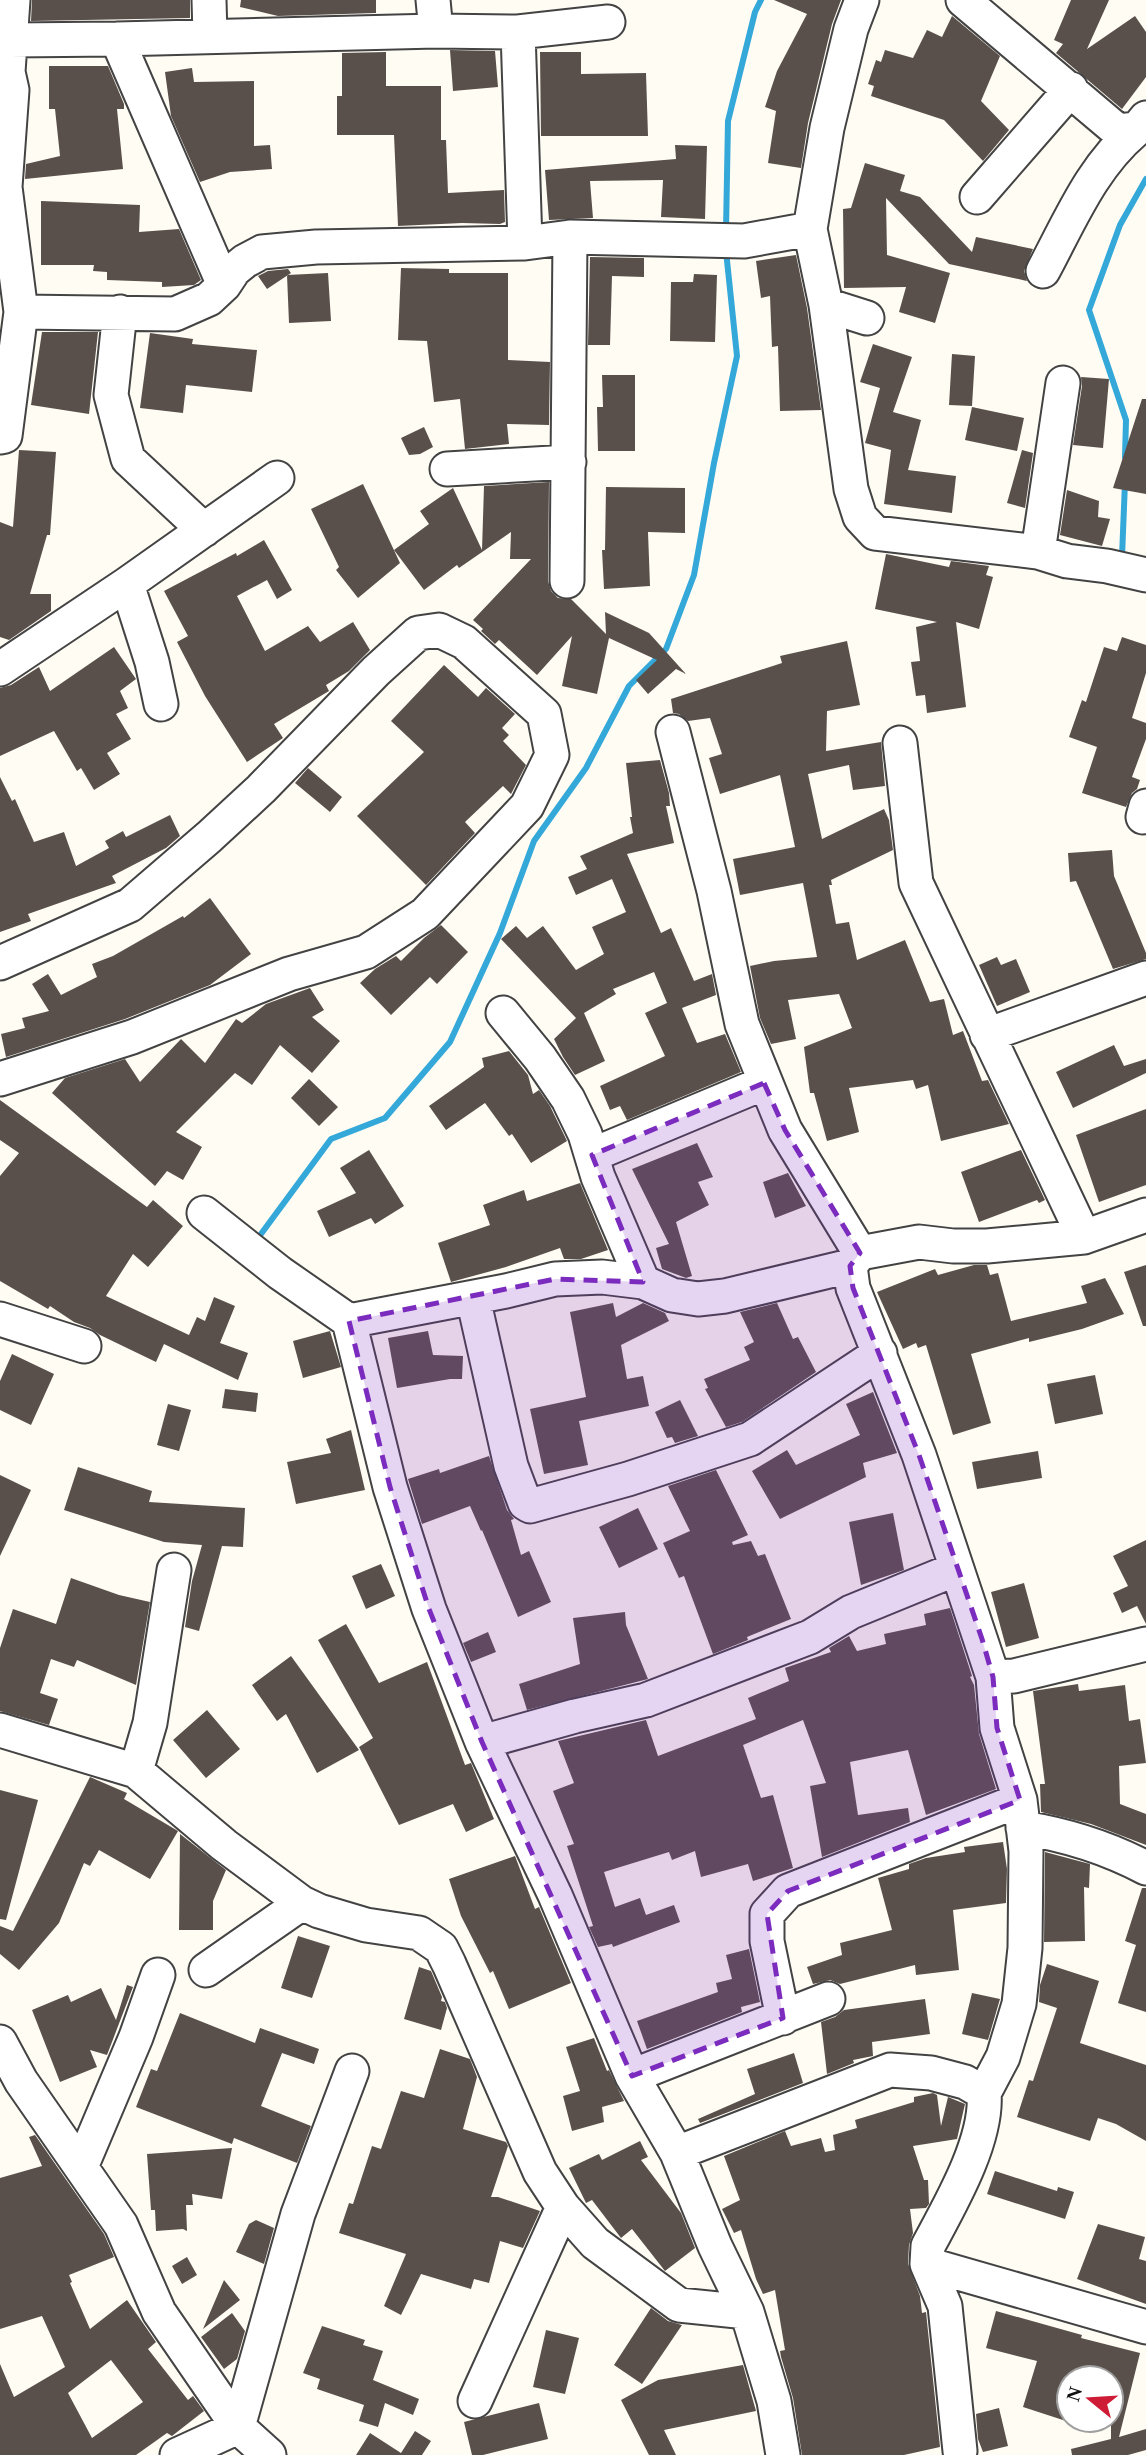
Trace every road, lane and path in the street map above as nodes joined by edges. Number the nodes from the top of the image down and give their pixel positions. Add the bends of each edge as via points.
1 (13, 0) edge
2 (209, 0) edge
3 (862, 0) edge
4 (963, 0) edge
5 (435, 15) edge
6 (608, 22) dead end
7 (518, 32) junction
8 (210, 36) junction
9 (117, 39) junction
10 (6, 61) edge
11 (1071, 89) junction
12 (1142, 124) edge
13 (977, 197) dead end
14 (810, 229) junction
15 (570, 237) junction
16 (525, 243) junction
17 (1043, 271) dead end
18 (224, 285) junction
19 (826, 305) junction
20 (21, 312) junction
21 (120, 312) junction
22 (867, 318) dead end
23 (1063, 383) dead end
24 (0, 437) edge
25 (569, 462) junction
26 (447, 469) dead end
27 (277, 478) dead end
28 (204, 530) junction
29 (1038, 552) junction
30 (1146, 575) edge
31 (567, 581) dead end
32 (127, 584) junction
33 (0, 669) edge
34 (161, 704) dead end
35 (673, 732) dead end
36 (900, 743) dead end
37 (0, 964) edge
38 (1146, 978) edge
39 (503, 1013) dead end
40 (987, 1035) junction
41 (0, 1079) edge
42 (764, 1083) junction
43 (592, 1156) junction
44 (204, 1213) dead end
45 (1146, 1215) edge
46 (1084, 1237) junction
47 (855, 1259) junction
48 (643, 1282) junction
49 (473, 1297) junction
50 (0, 1319) edge
51 (349, 1321) junction
52 (84, 1346) dead end
53 (880, 1353) junction
54 (956, 1569) junction
55 (174, 1570) dead end
56 (1146, 1644) edge
57 (993, 1677) junction
58 (0, 1730) edge
59 (482, 1742) junction
60 (136, 1771) junction
61 (1022, 1814) junction
62 (1146, 1868) edge
63 (302, 1903) junction
64 (206, 1970) dead end
65 (158, 1975) dead end
66 (828, 1999) dead end
67 (783, 2018) junction
68 (0, 2042) edge
69 (352, 2071) dead end
70 (632, 2076) junction
71 (10, 2083) edge
72 (984, 2093) junction
73 (677, 2153) junction
74 (81, 2167) junction
75 (563, 2207) junction
76 (927, 2264) junction
77 (747, 2312) junction
78 (1146, 2328) edge
79 (475, 2401) dead end
80 (238, 2427) junction
81 (961, 2451) dead end
82 (177, 2455) edge
83 (269, 2455) edge
84 (783, 2455) edge

1 - 10 street
2 - 8 street
3 - 14 street via 850,29 827,128
4 - 11 street
5 - 7 street
5 - 8 street
6 - 7 street
7 - 16 street
8 - 9 street
9 - 10 street
9 - 18 street
10 - 20 street via 12,90 5,187
11 - 12 street via 1118,131
11 - 13 street
12 - 17 street via 1106,158
14 - 15 street via 729,241
14 - 19 street
15 - 16 street
15 - 25 street
16 - 18 street via 262,252 234,270
18 - 21 street via 209,299 176,314
19 - 22 street
19 - 29 street via 851,489 860,517 875,533
20 - 21 street
20 - 24 street via 5,436
21 - 28 street via 111,396 128,459
23 - 29 street
25 - 26 street
25 - 31 street
27 - 28 street
28 - 32 street
29 - 30 street
32 - 33 street
32 - 34 street
35 - 42 street via 742,1024
36 - 40 street via 916,883
37 - 41 street via 130,905 261,789 418,633 439,630 464,642 544,715 552,755 527,806 425,914 366,952 289,974 132,1037
38 - 40 street
39 - 43 street via 568,1099
40 - 46 street
42 - 43 street
42 - 47 street
43 - 48 street
44 - 51 street
45 - 46 street
46 - 47 street via 987,1247 919,1242
47 - 48 street via 725,1296 698,1299 672,1295
47 - 53 street via 853,1288
48 - 49 street via 602,1277 555,1279
49 - 51 street
49 - 53 street via 511,1466 530,1506 750,1439
50 - 52 street
51 - 59 street via 390,1487 429,1609
53 - 54 street
54 - 57 street
54 - 59 street via 851,1612 810,1637 646,1700
55 - 60 street via 150,1723
56 - 57 street
57 - 61 street via 997,1728
58 - 60 street
59 - 70 street via 555,1895
60 - 63 street
61 - 62 street
61 - 67 street via 788,1891 766,1914
61 - 72 street via 1025,1948 1018,2004 1003,2057
63 - 64 street
63 - 75 street via 366,1925 419,1933 441,1948 540,2172
65 - 74 street
66 - 67 street
67 - 70 street
68 - 71 street
69 - 80 street via 298,2214
70 - 73 street
71 - 74 street
72 - 73 street via 965,2082 930,2073 890,2070
72 - 76 street via 980,2137 928,2246
73 - 77 street
74 - 80 street via 121,2224 159,2312
75 - 77 street via 595,2243 679,2305
75 - 79 street
76 - 78 street
76 - 81 street via 945,2306
77 - 84 street via 774,2401
80 - 82 street
80 - 83 street

